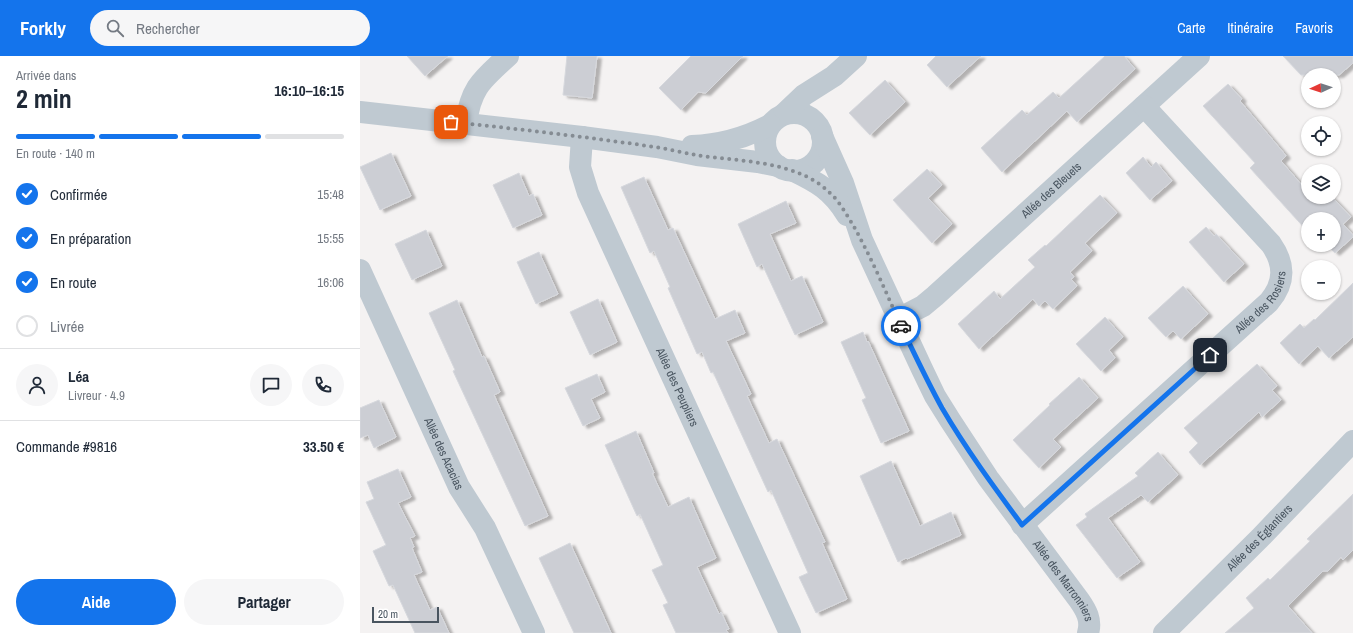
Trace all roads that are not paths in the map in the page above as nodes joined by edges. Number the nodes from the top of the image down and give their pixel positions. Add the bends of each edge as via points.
1 (508, 56) edge
2 (856, 56) edge
3 (1199, 56) edge
4 (834, 76) junction
5 (1144, 106) junction
6 (360, 112) edge
7 (777, 119) junction
8 (466, 123) junction
9 (820, 131) junction
10 (582, 137) junction
11 (657, 147) junction
12 (785, 168) junction
13 (862, 240) junction
14 (360, 270) edge
15 (898, 319) junction
16 (1353, 441) edge
17 (1022, 525) junction
18 (534, 633) edge
19 (790, 633) edge
20 (1088, 633) edge
21 (1164, 633) edge

1 - 8 street via 475,90
2 - 4 street
3 - 5 street, Allée des Bleuets
4 - 7 street via 807,92
4 - 9 street via 819,100 817,116
5 - 15 street, Allée des Bleuets via 935,296 923,306
5 - 17 street, Allée des Rosiers via 1271,244 1281,266 1279,288 1269,302
6 - 8 street
7 - 9 street via 792,112 802,114 809,117
7 - 11 street via 750,135 724,142 702,146
7 - 12 street via 765,135 765,147 770,158
8 - 10 street
9 - 12 street via 821,151 815,161 806,168
9 - 13 street, Allée des Marronniers via 843,183
10 - 11 street
10 - 19 street, Allée des Peupliers via 580,167 588,193
11 - 12 street
12 - 13 street, Allée des Marronniers via 816,182 831,193
13 - 15 street, Allée des Marronniers
14 - 18 street, Allée des Acacias via 459,487 486,528
15 - 17 street, Allée des Marronniers via 942,408
16 - 21 street, Allée des Églantiers
17 - 20 street, Allée des Marronniers via 1083,606 1089,617

